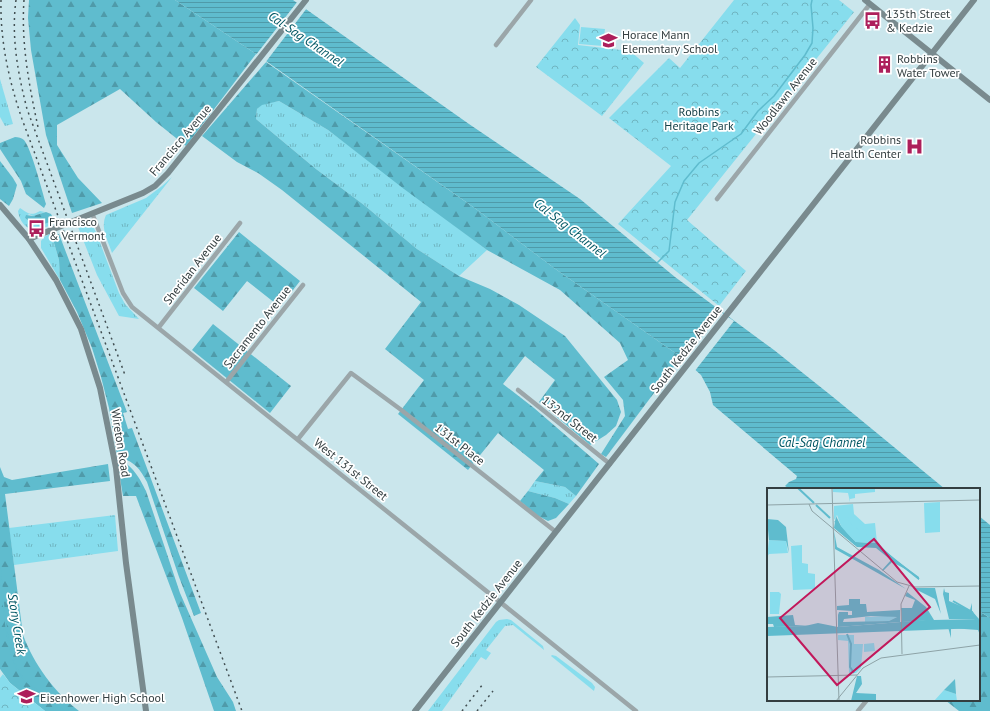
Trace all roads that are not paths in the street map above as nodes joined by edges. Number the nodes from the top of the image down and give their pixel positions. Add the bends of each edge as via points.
1 (531, 0) edge
2 (974, 0) edge
3 (305, 2) edge
4 (867, 2) edge
5 (496, 45) dead end
6 (932, 53) junction
7 (990, 100) edge
8 (717, 199) dead end
9 (0, 205) edge
10 (92, 213) junction
11 (240, 223) dead end
12 (29, 239) junction
13 (303, 285) dead end
14 (159, 327) junction
15 (226, 381) junction
16 (518, 390) dead end
17 (298, 439) junction
18 (610, 464) junction
19 (556, 532) junction
20 (501, 602) junction
21 (866, 701) edge
22 (146, 711) edge
23 (415, 711) edge
24 (636, 711) edge
25 (858, 711) edge

1 - 5 street
2 - 6 street, South Kedzie Avenue
3 - 10 street, Francisco Avenue via 168,174 143,193
4 - 6 street
4 - 8 street, Woodlawn Avenue
6 - 7 street
6 - 18 street, South Kedzie Avenue
9 - 12 street, Wireton Road
10 - 12 street, Francisco Avenue
10 - 14 street, West 131st Street via 126,300
11 - 14 street, Sheridan Avenue
12 - 22 street, Wireton Road via 47,265 81,329 100,388 116,468
13 - 15 street, Sacramento Avenue
14 - 15 street, West 131st Street
15 - 17 street, West 131st Street
16 - 18 street, 132nd Street
17 - 19 street, 131st Place via 351,373
17 - 20 street, West 131st Street
18 - 19 street, South Kedzie Avenue
19 - 20 street, South Kedzie Avenue
20 - 23 street, South Kedzie Avenue
20 - 24 street, West 131st Street
21 - 25 street

